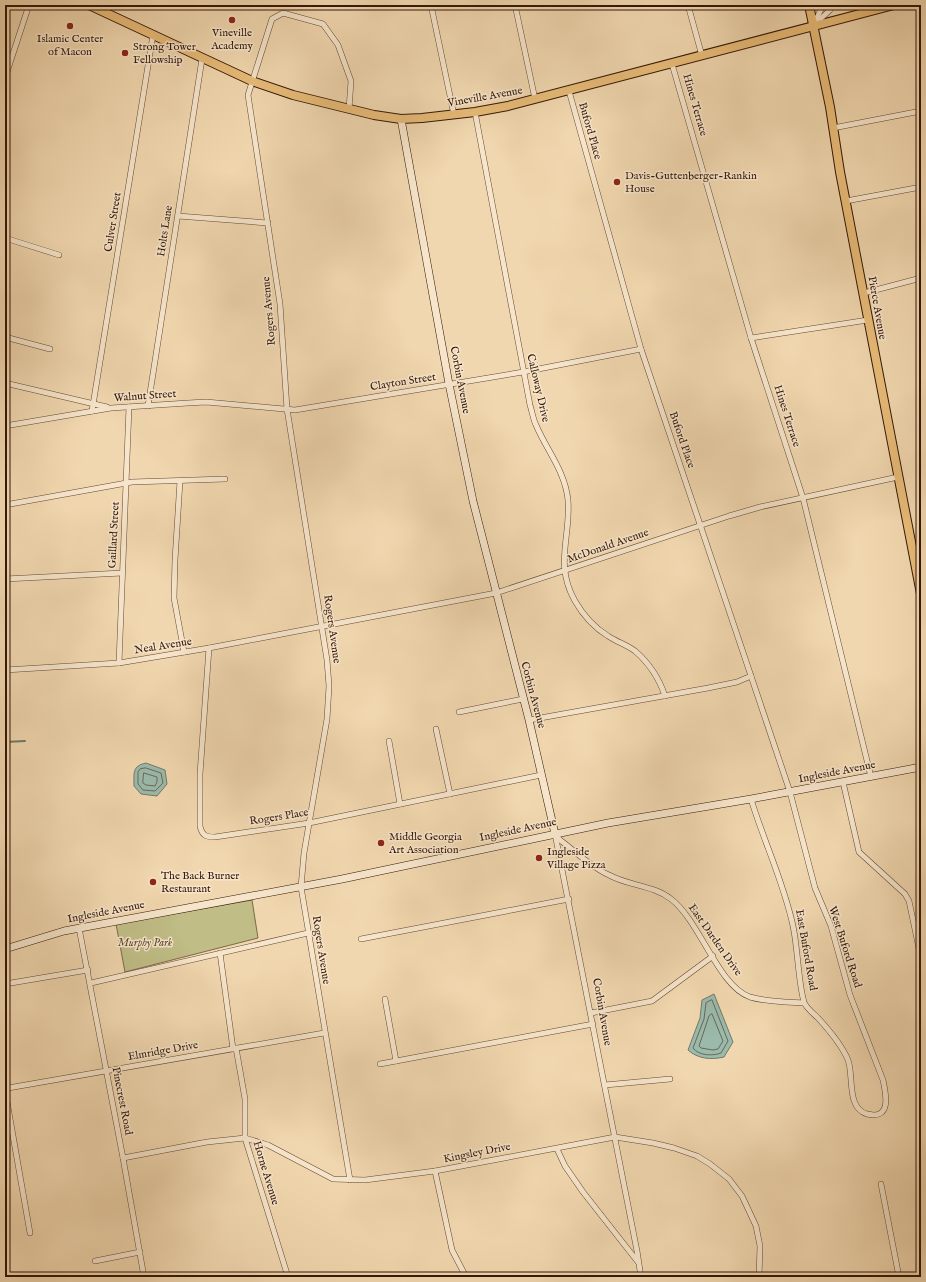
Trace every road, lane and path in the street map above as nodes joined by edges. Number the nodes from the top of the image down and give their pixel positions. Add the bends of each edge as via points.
1 (29, 5) edge
2 (89, 5) edge
3 (431, 5) edge
4 (515, 5) edge
5 (688, 5) edge
6 (809, 5) edge
7 (823, 5) edge
8 (832, 5) edge
9 (894, 5) edge
10 (814, 25) junction
11 (152, 35) junction
12 (702, 56) junction
13 (202, 59) junction
14 (672, 64) junction
15 (5, 78) edge
16 (252, 81) junction
17 (569, 91) junction
18 (535, 99) junction
19 (349, 109) junction
20 (921, 110) edge
21 (475, 112) junction
22 (454, 115) junction
23 (401, 119) junction
24 (834, 128) junction
25 (921, 187) edge
26 (846, 201) junction
27 (178, 216) junction
28 (268, 223) junction
29 (6, 239) edge
30 (5, 247) edge
31 (59, 255) dead end
32 (921, 278) edge
33 (864, 293) junction
34 (868, 320) junction
35 (5, 337) edge
36 (751, 338) junction
37 (50, 349) dead end
38 (640, 349) junction
39 (524, 372) junction
40 (5, 383) edge
41 (449, 384) junction
42 (94, 404) junction
43 (148, 406) junction
44 (111, 408) junction
45 (129, 408) junction
46 (287, 409) junction
47 (92, 411) junction
48 (5, 426) edge
49 (898, 477) junction
50 (225, 479) dead end
51 (180, 481) junction
52 (126, 483) junction
53 (803, 498) junction
54 (5, 505) edge
55 (700, 525) junction
56 (564, 571) junction
57 (122, 573) junction
58 (5, 579) edge
59 (496, 593) junction
60 (921, 594) edge
61 (322, 626) junction
62 (209, 648) junction
63 (184, 652) junction
64 (119, 663) junction
65 (5, 670) edge
66 (751, 676) junction
67 (665, 696) junction
68 (523, 699) junction
69 (459, 712) dead end
70 (529, 720) junction
71 (436, 728) dead end
72 (389, 741) dead end
73 (921, 767) edge
74 (541, 775) junction
75 (871, 777) junction
76 (843, 782) junction
77 (790, 792) junction
78 (450, 794) junction
79 (751, 799) junction
80 (400, 804) junction
81 (309, 823) junction
82 (555, 834) junction
83 (301, 887) junction
84 (569, 899) junction
85 (79, 928) junction
86 (308, 934) junction
87 (361, 939) dead end
88 (5, 949) edge
89 (220, 953) junction
90 (713, 956) junction
91 (921, 958) edge
92 (88, 970) junction
93 (90, 983) junction
94 (5, 984) edge
95 (385, 999) dead end
96 (804, 1003) junction
97 (591, 1013) junction
98 (593, 1024) junction
99 (324, 1033) junction
100 (235, 1049) junction
101 (396, 1061) junction
102 (380, 1064) dead end
103 (106, 1071) junction
104 (670, 1079) dead end
105 (605, 1085) junction
106 (5, 1087) edge
107 (5, 1090) edge
108 (886, 1106) joint
109 (245, 1138) junction
110 (615, 1138) junction
111 (557, 1149) junction
112 (123, 1158) junction
113 (435, 1171) junction
114 (350, 1180) junction
115 (881, 1184) dead end
116 (30, 1233) dead end
117 (140, 1252) junction
118 (95, 1261) dead end
119 (638, 1262) junction
120 (144, 1277) edge
121 (288, 1277) edge
122 (466, 1277) edge
123 (641, 1277) edge
124 (759, 1277) edge
125 (898, 1277) edge

1 - 15 street
2 - 11 main road, Vineville Avenue
3 - 22 street
4 - 18 street
5 - 12 street
6 - 10 main road, Pierce Avenue
7 - 10 street
8 - 10 street
9 - 10 main road, Vineville Avenue
10 - 12 main road, Vineville Avenue
10 - 24 main road, Pierce Avenue
11 - 13 main road, Vineville Avenue
11 - 42 street, Culver Street
12 - 14 main road, Vineville Avenue
13 - 16 main road, Vineville Avenue
13 - 27 street, Holts Lane
14 - 17 main road, Vineville Avenue
14 - 36 street, Hines Terrace
16 - 19 main road, Vineville Avenue via 292,95
16 - 19 street, Rogers Avenue via 272,19 283,12 323,24 338,45 351,81
16 - 28 street, Rogers Avenue via 248,95
17 - 18 main road, Vineville Avenue
17 - 38 street, Buford Place
18 - 21 main road, Vineville Avenue
19 - 23 main road, Vineville Avenue
20 - 24 street
21 - 22 main road, Vineville Avenue
21 - 39 street, Calloway Drive
22 - 23 main road, Vineville Avenue
23 - 41 street, Corbin Avenue
24 - 26 main road, Pierce Avenue
25 - 26 street
26 - 33 main road, Pierce Avenue
27 - 28 street
27 - 43 street, Holts Lane
28 - 46 street, Rogers Avenue via 280,304
29 - 30 street
29 - 31 street
32 - 33 street
33 - 34 main road, Pierce Avenue
34 - 36 street
34 - 49 main road, Pierce Avenue
35 - 37 street
36 - 53 street, Hines Terrace
38 - 39 street, Clayton Street
38 - 55 street, Buford Place
39 - 41 street, Clayton Street
39 - 56 street, Calloway Drive via 535,424 554,457 565,487 568,508 563,554
40 - 42 street
41 - 46 street, Clayton Street via 295,410
41 - 59 street, Corbin Avenue via 473,501
42 - 44 street
42 - 47 street, Culver Street
43 - 45 street, Walnut Street
43 - 46 street, Walnut Street via 206,402
44 - 45 street, Walnut Street
44 - 47 street, Walnut Street
45 - 52 street, Gaillard Street
46 - 61 street, Rogers Avenue
47 - 48 street, Walnut Street
49 - 53 street, McDonald Avenue
49 - 60 main road, Pierce Avenue
50 - 51 street
51 - 52 street
51 - 63 street via 174,598
52 - 54 street
52 - 57 street, Gaillard Street
53 - 55 street, McDonald Avenue via 760,507
53 - 75 street, Hines Terrace
55 - 56 street, McDonald Avenue
55 - 66 street, Buford Place
56 - 59 street, McDonald Avenue
56 - 67 street, Calloway Drive via 575,602 590,621 608,636 634,651 649,665 661,683
57 - 58 street
57 - 64 street, Gaillard Street
59 - 61 street, McDonald Avenue
59 - 68 street, Corbin Avenue
61 - 62 street, Neal Avenue
61 - 81 street, Rogers Avenue via 327,660 328,707
62 - 63 street, Neal Avenue
62 - 81 street, Rogers Place via 200,774 202,833 214,837
63 - 64 street, Neal Avenue
64 - 65 street, Neal Avenue
66 - 67 street via 730,683
66 - 77 street, Buford Place
67 - 70 street
68 - 69 street
68 - 70 street, Corbin Avenue
70 - 74 street, Corbin Avenue
71 - 78 street
72 - 80 street
73 - 75 street, Ingleside Avenue
74 - 78 street, Rogers Place
74 - 82 street, Corbin Avenue
75 - 76 street, Ingleside Avenue
76 - 77 street, Ingleside Avenue
76 - 91 street via 859,852 907,897
77 - 79 street, Ingleside Avenue
77 - 108 street, West Buford Road via 815,888 830,926 856,1013 868,1037 883,1080 887,1094
78 - 80 street, Rogers Place
79 - 82 street, Ingleside Avenue
79 - 96 street, East Buford Road via 794,927
80 - 81 street, Rogers Place
81 - 83 street, Rogers Avenue
82 - 83 street, Ingleside Avenue
82 - 84 street, Corbin Avenue
82 - 90 street, East Darden Drive via 608,875 662,893 678,904
83 - 85 street, Ingleside Avenue
83 - 86 street, Rogers Avenue
84 - 87 street
84 - 97 street, Corbin Avenue
85 - 88 street, Ingleside Avenue
85 - 92 street, Pinecrest Road
86 - 89 street
86 - 99 street, Rogers Avenue
89 - 93 street
89 - 100 street, Horne Avenue
90 - 96 street, East Darden Drive via 732,984 749,996 764,1000
90 - 97 street via 652,1001
92 - 93 street, Pinecrest Road
92 - 94 street
93 - 103 street, Pinecrest Road
95 - 101 street
96 - 108 street, East Buford Road via 829,1031 847,1057 852,1094 858,1107 866,1114 874,1115
97 - 98 street, Corbin Avenue
98 - 101 street
98 - 105 street, Corbin Avenue
99 - 100 street, Elmridge Drive
99 - 114 street, Rogers Avenue
100 - 103 street, Elmridge Drive
100 - 109 street, Horne Avenue via 245,1099
101 - 102 street
103 - 106 street, Elmridge Drive
103 - 112 street, Pinecrest Road
104 - 105 street
105 - 110 street, Corbin Avenue
107 - 116 street
109 - 112 street, Kingsley Drive via 207,1142
109 - 114 street, Kingsley Drive via 268,1145 333,1179
109 - 121 street, Horne Avenue
110 - 111 street, Kingsley Drive
110 - 119 street, Corbin Avenue
110 - 124 street, Kingsley Drive via 680,1150 710,1164 729,1179 742,1196 756,1226 760,1246
111 - 113 street, Kingsley Drive
111 - 119 street via 583,1192
112 - 117 street, Pinecrest Road
113 - 114 street, Kingsley Drive
113 - 122 street via 452,1250
115 - 125 street
117 - 118 street
117 - 120 street, Pinecrest Road
119 - 123 street, Corbin Avenue

